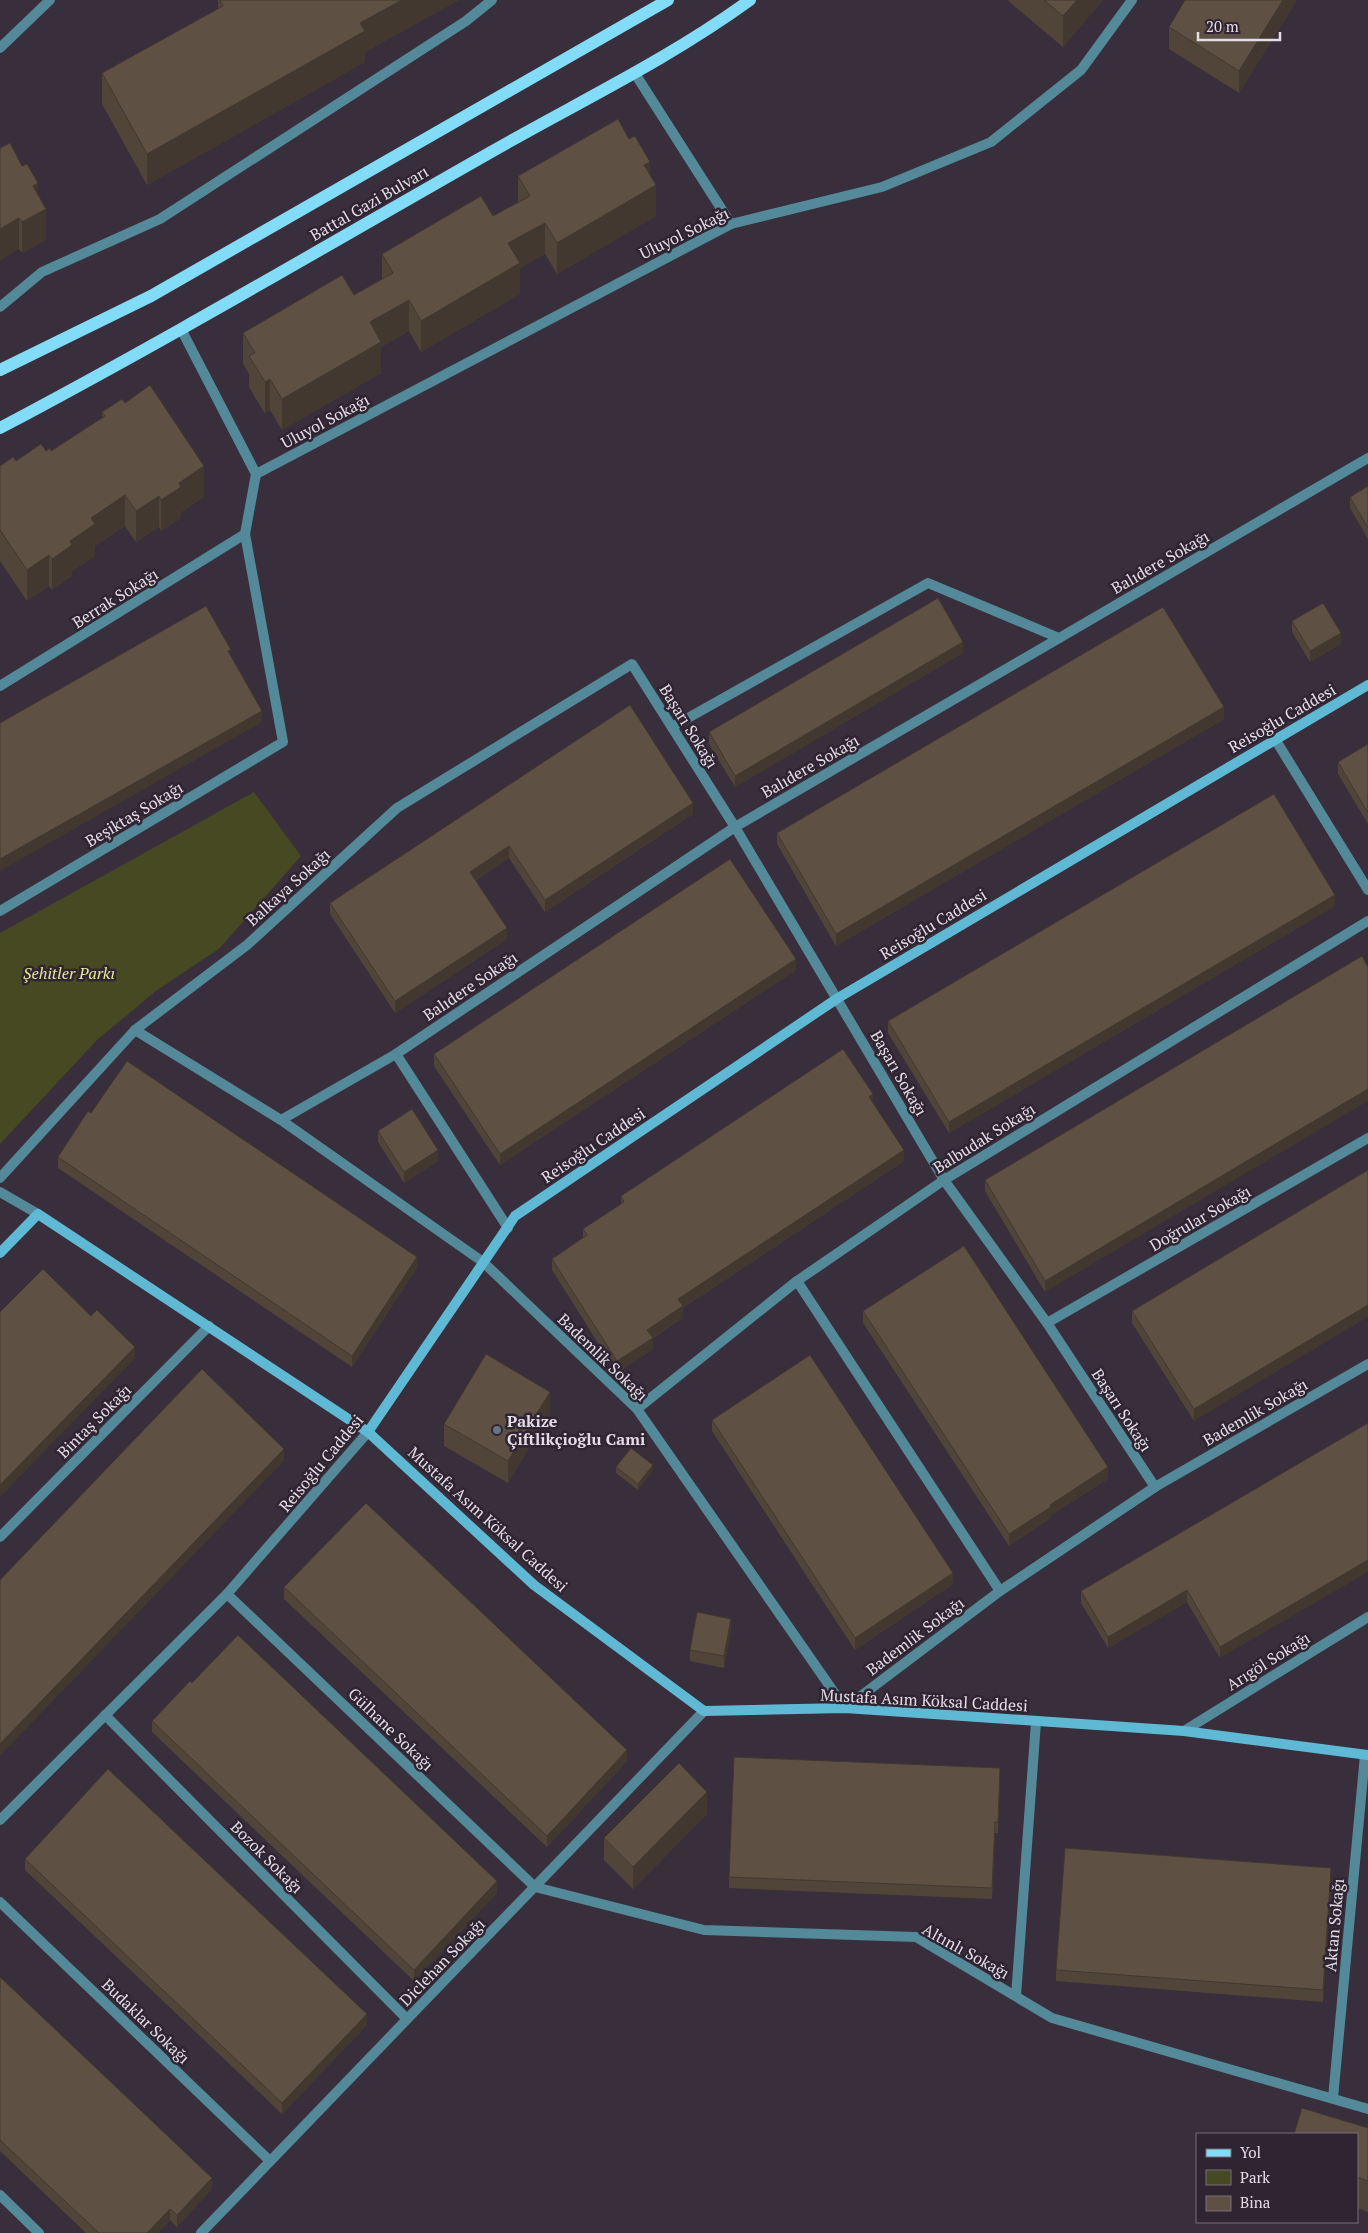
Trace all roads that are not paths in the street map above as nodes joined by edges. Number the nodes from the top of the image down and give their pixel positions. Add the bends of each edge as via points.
1 (50, 0) edge
2 (492, 0) edge
3 (668, 0) edge
4 (750, 0) edge
5 (1132, 0) edge
6 (0, 48) edge
7 (634, 72) junction
8 (731, 224) junction
9 (0, 307) edge
10 (181, 330) junction
11 (0, 370) edge
12 (0, 428) edge
13 (1368, 458) edge
14 (256, 474) junction
15 (245, 534) junction
16 (1060, 638) junction
17 (632, 664) joint
18 (1368, 685) edge
19 (0, 686) edge
20 (672, 727) junction
21 (1275, 739) junction
22 (735, 827) junction
23 (1368, 890) edge
24 (0, 911) edge
25 (1368, 921) edge
26 (838, 998) junction
27 (135, 1030) junction
28 (396, 1054) junction
29 (281, 1120) junction
30 (1368, 1138) edge
31 (0, 1178) edge
32 (944, 1180) junction
33 (0, 1192) edge
34 (38, 1214) junction
35 (508, 1228) junction
36 (0, 1253) edge
37 (483, 1262) junction
38 (797, 1281) junction
39 (1047, 1323) junction
40 (209, 1326) junction
41 (1368, 1364) edge
42 (636, 1409) junction
43 (368, 1432) junction
44 (1155, 1487) junction
45 (0, 1537) edge
46 (1000, 1591) junction
47 (227, 1594) junction
48 (1368, 1617) edge
49 (845, 1708) junction
50 (704, 1712) junction
51 (105, 1715) junction
52 (1036, 1722) junction
53 (1184, 1731) junction
54 (1367, 1755) edge
55 (0, 1820) edge
56 (535, 1887) junction
57 (0, 1902) edge
58 (1016, 1996) junction
59 (407, 2019) junction
60 (1332, 2098) junction
61 (1368, 2109) edge
62 (270, 2161) junction
63 (0, 2195) edge
64 (39, 2233) edge
65 (201, 2233) edge

1 - 6 street
2 - 9 street via 466,21 160,219 42,272
3 - 11 main road, Battal Gazi Bulvarı via 151,296
4 - 7 main road, Battal Gazi Bulvarı via 709,30
5 - 8 street, Uluyol Sokağı via 1081,70 991,142 882,187
7 - 8 street
7 - 10 main road, Battal Gazi Bulvarı
8 - 14 street, Uluyol Sokağı
10 - 12 main road, Battal Gazi Bulvarı
10 - 14 street
13 - 16 street, Balıdere Sokağı
14 - 15 street
15 - 19 street, Berrak Sokağı
15 - 24 street, Beşiktaş Sokağı via 283,742
16 - 20 street via 928,582
16 - 22 street, Balıdere Sokağı
17 - 20 street, Başarı Sokağı
17 - 27 street, Balkaya Sokağı via 397,808 247,945
18 - 21 street, Reisoğlu Caddesi
20 - 22 street, Başarı Sokağı
21 - 23 street
21 - 26 street, Reisoğlu Caddesi
22 - 26 street, Başarı Sokağı
22 - 28 street, Balıdere Sokağı
25 - 32 street, Balbudak Sokağı
26 - 32 street, Başarı Sokağı
26 - 35 street, Reisoğlu Caddesi via 516,1216
27 - 29 street, Bademlik Sokağı
27 - 31 street, Balkaya Sokağı
28 - 29 street, Balıdere Sokağı
28 - 35 street
29 - 37 street, Bademlik Sokağı
30 - 39 street, Doğrular Sokağı
32 - 38 street, Balbudak Sokağı
32 - 39 street, Başarı Sokağı
33 - 34 street
34 - 36 street
34 - 40 street, Mustafa Asım Köksal Caddesi
35 - 37 street, Reisoğlu Caddesi
37 - 42 street, Bademlik Sokağı
37 - 43 street, Reisoğlu Caddesi
38 - 42 street, Balbudak Sokağı
38 - 46 street
39 - 44 street, Başarı Sokağı
40 - 43 street, Mustafa Asım Köksal Caddesi
40 - 45 street, Bintaş Sokağı
41 - 44 street, Bademlik Sokağı
42 - 49 street, Bademlik Sokağı
43 - 47 street, Reisoğlu Caddesi
43 - 50 street, Mustafa Asım Köksal Caddesi via 534,1585
44 - 46 street, Bademlik Sokağı
46 - 49 street, Bademlik Sokağı
47 - 51 street, Reisoğlu Caddesi
47 - 56 street, Gülhane Sokağı
48 - 53 street, Arıgöl Sokağı
49 - 50 street, Mustafa Asım Köksal Caddesi
49 - 52 street, Mustafa Asım Köksal Caddesi
50 - 56 street, Diclehan Sokağı
51 - 55 street, Reisoğlu Caddesi
51 - 59 street, Bozok Sokağı
52 - 53 street, Mustafa Asım Köksal Caddesi
52 - 58 street
53 - 54 street, Mustafa Asım Köksal Caddesi
54 - 60 street, Aktan Sokağı
56 - 58 street, Altınlı Sokağı via 704,1930 916,1937
56 - 59 street, Diclehan Sokağı
57 - 62 street, Budaklar Sokağı
58 - 60 street, Altınlı Sokağı via 1052,2018
59 - 62 street, Diclehan Sokağı
60 - 61 street, Altınlı Sokağı
62 - 65 street, Diclehan Sokağı
63 - 64 street

